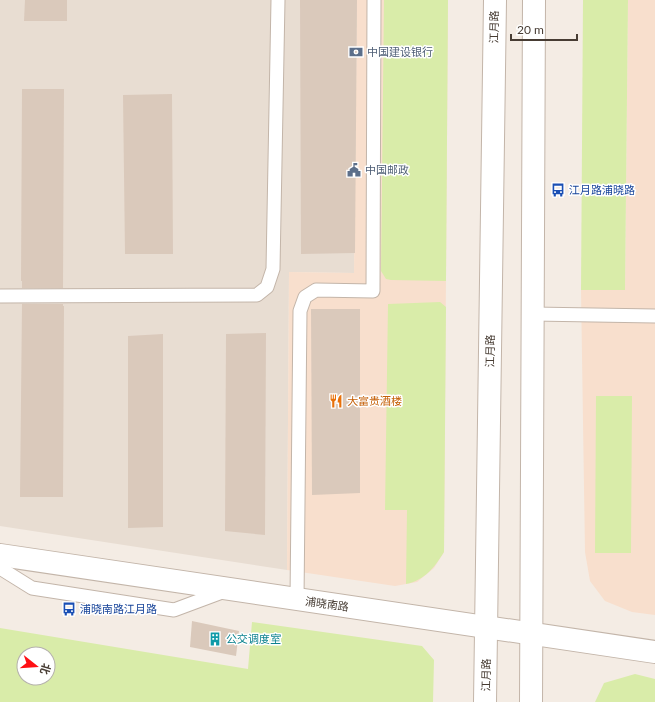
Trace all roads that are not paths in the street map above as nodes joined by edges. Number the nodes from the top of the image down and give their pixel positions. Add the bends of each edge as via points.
1 (278, 0) edge
2 (374, 0) edge
3 (495, 0) edge
4 (534, 0) edge
5 (0, 296) edge
6 (533, 314) junction
7 (655, 316) edge
8 (0, 555) edge
9 (0, 568) edge
10 (228, 589) junction
11 (297, 599) junction
12 (486, 628) junction
13 (531, 633) junction
14 (655, 652) edge
15 (485, 702) edge
16 (531, 702) edge

1 - 5 lane via 273,269 267,287 257,295
2 - 11 lane via 373,291 316,290 305,297 300,311
3 - 12 street, 江月路
4 - 6 street
6 - 7 lane
6 - 13 street
8 - 10 street, 浦晓南路
9 - 10 lane via 32,588 174,610
10 - 11 street, 浦晓南路
11 - 12 street, 浦晓南路
12 - 13 street, 浦晓南路
12 - 15 street, 江月路
13 - 14 street, 浦晓南路
13 - 16 street

